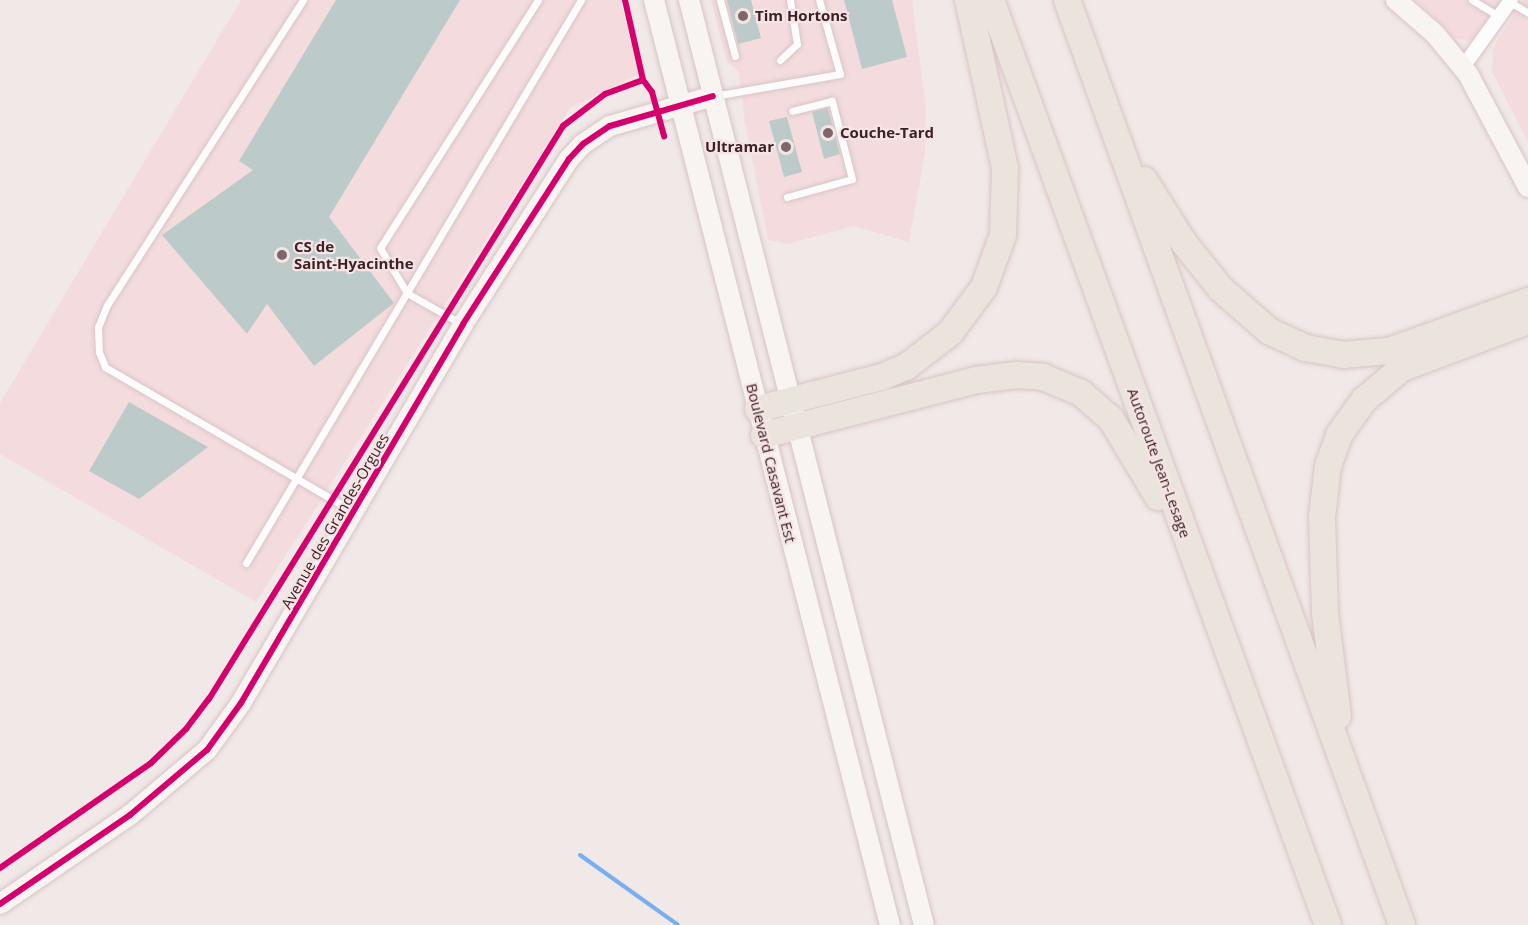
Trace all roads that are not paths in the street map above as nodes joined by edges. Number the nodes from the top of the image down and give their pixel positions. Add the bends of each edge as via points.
1 (303, 0) edge
2 (538, 0) edge
3 (581, 0) edge
4 (654, 0) edge
5 (689, 0) edge
6 (720, 0) edge
7 (790, 0) edge
8 (819, 0) edge
9 (968, 0) edge
10 (991, 0) edge
11 (1067, 0) edge
12 (1396, 0) edge
13 (1472, 0) edge
14 (1511, 1) edge
15 (1528, 13) edge
16 (1500, 17) junction
17 (735, 56) dead end
18 (780, 60) dead end
19 (1463, 67) junction
20 (713, 96) junction
21 (680, 105) junction
22 (792, 111) dead end
23 (1117, 137) junction
24 (1528, 187) edge
25 (787, 197) dead end
26 (407, 293) junction
27 (1528, 301) edge
28 (463, 324) junction
29 (1525, 324) edge
30 (791, 400) junction
31 (758, 409) junction
32 (797, 426) junction
33 (764, 435) junction
34 (296, 480) junction
35 (355, 512) junction
36 (246, 563) dead end
37 (1200, 576) junction
38 (1343, 761) junction
39 (0, 904) edge
40 (890, 925) edge
41 (924, 925) edge
42 (1328, 925) edge
43 (1402, 925) edge

1 - 34 lane via 106,304 98,327 99,352 105,367
2 - 26 lane via 380,248
3 - 26 lane
4 - 21 street, Boulevard Casavant Est
5 - 20 street
6 - 17 lane
7 - 18 lane via 797,44
8 - 20 lane via 840,74
9 - 30 highway via 1005,168 1004,225 989,278 959,324 914,363 882,377
10 - 37 highway, Autoroute Jean-Lesage
11 - 23 highway
12 - 19 street
13 - 16 lane
14 - 15 lane
14 - 16 street
16 - 19 street
19 - 24 street
20 - 21 street, Avenue des Grandes-Orgues
20 - 30 street
21 - 28 street, Avenue des Grandes-Orgues via 629,118 583,144 540,198
21 - 31 street, Boulevard Casavant Est
22 - 25 lane via 832,101 852,179
23 - 27 highway via 1184,243 1213,280 1252,318 1296,345 1343,355 1380,353
23 - 38 highway
26 - 28 lane
26 - 34 lane
28 - 35 street, Avenue des Grandes-Orgues
29 - 38 highway via 1397,372 1364,400 1334,445 1323,502 1323,571
30 - 31 highway
30 - 32 street
31 - 33 street, Boulevard Casavant Est
32 - 33 highway
32 - 37 highway via 990,377 1030,376 1056,381 1092,401 1119,429
32 - 41 street
33 - 40 street, Boulevard Casavant Est
34 - 35 lane
34 - 36 lane
35 - 39 street, Avenue des Grandes-Orgues via 241,703 207,750 130,815
37 - 42 highway, Autoroute Jean-Lesage
38 - 43 highway

